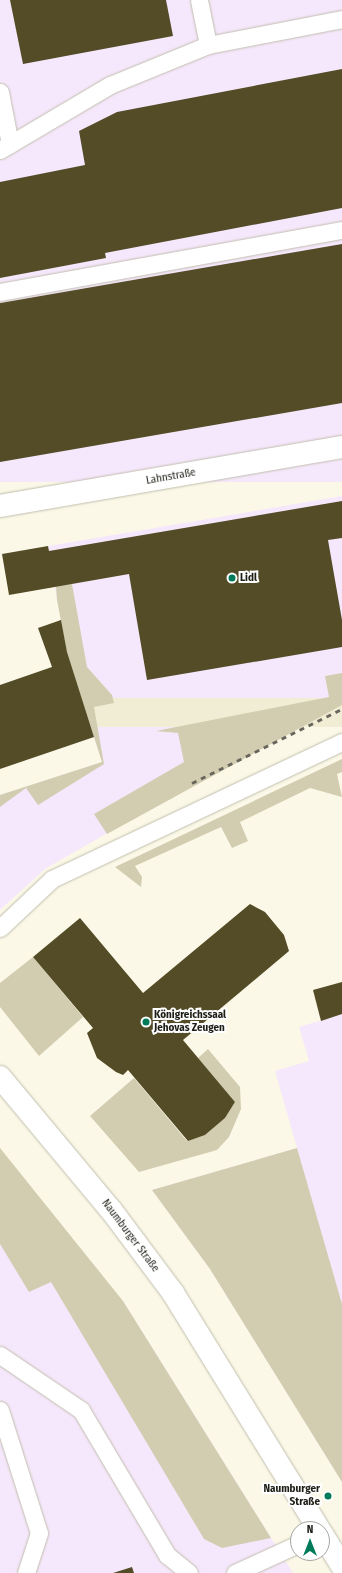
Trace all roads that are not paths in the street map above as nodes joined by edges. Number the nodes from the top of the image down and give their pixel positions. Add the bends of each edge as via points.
1 (199, 0) edge
2 (342, 19) edge
3 (208, 45) junction
4 (0, 92) edge
5 (5, 147) edge
6 (342, 230) edge
7 (0, 292) edge
8 (342, 447) edge
9 (0, 506) edge
10 (342, 742) edge
11 (0, 928) edge
12 (0, 1078) edge
13 (0, 1355) edge
14 (0, 1410) edge
15 (314, 1521) edge
16 (330, 1547) edge
17 (290, 1548) edge
18 (342, 1566) edge
19 (26, 1573) edge
20 (189, 1573) edge
21 (235, 1573) edge

1 - 3 lane
2 - 3 lane
3 - 5 lane via 110,85
4 - 5 lane
6 - 7 lane
8 - 9 street, Lahnstraße
10 - 11 lane via 52,879
12 - 15 street, Naumburger Straße via 111,1210 168,1287
13 - 20 lane via 81,1410 167,1555
14 - 19 lane via 39,1533
16 - 18 street
17 - 21 lane

